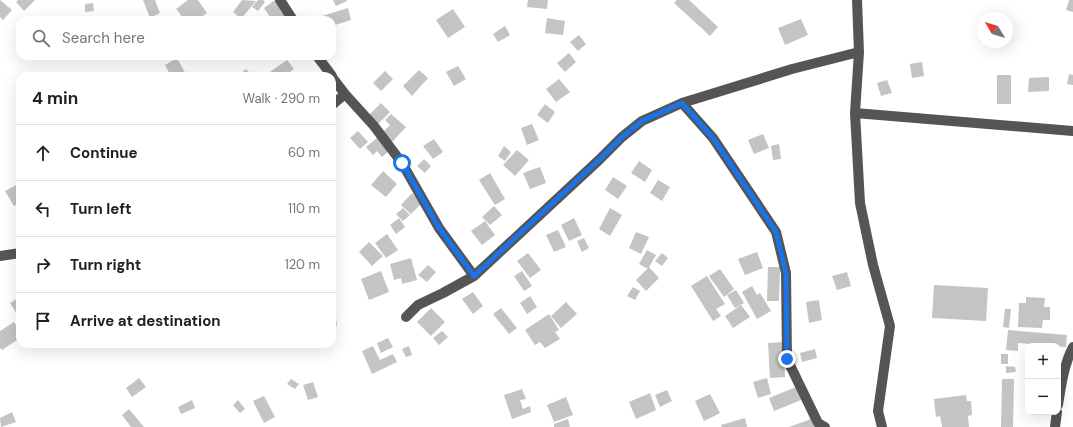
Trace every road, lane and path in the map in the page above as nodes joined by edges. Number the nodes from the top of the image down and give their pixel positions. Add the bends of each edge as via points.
1 (280, 0) edge
2 (857, 0) edge
3 (290, 16) edge
4 (859, 52) junction
5 (320, 60) edge
6 (329, 72) edge
7 (336, 82) edge
8 (345, 94) junction
9 (336, 102) edge
10 (682, 103) junction
11 (855, 113) junction
12 (1073, 131) edge
13 (16, 254) edge
14 (0, 256) edge
15 (474, 276) junction
16 (406, 317) dead end
17 (1073, 347) edge
18 (1061, 387) edge
19 (1057, 415) edge
20 (825, 427) edge
21 (882, 427) edge
22 (1055, 427) edge

1 - 3 street
2 - 4 street
4 - 10 street via 792,69
4 - 11 street
5 - 6 street
7 - 8 street
8 - 9 street
8 - 15 street via 402,163 439,228
10 - 15 street via 642,121 622,137
10 - 20 street via 713,138 776,232 786,273 787,359 818,423
11 - 12 street
11 - 21 street via 860,203 872,266 890,326 878,411
13 - 14 street
15 - 16 street via 418,305
17 - 18 street
19 - 22 street

